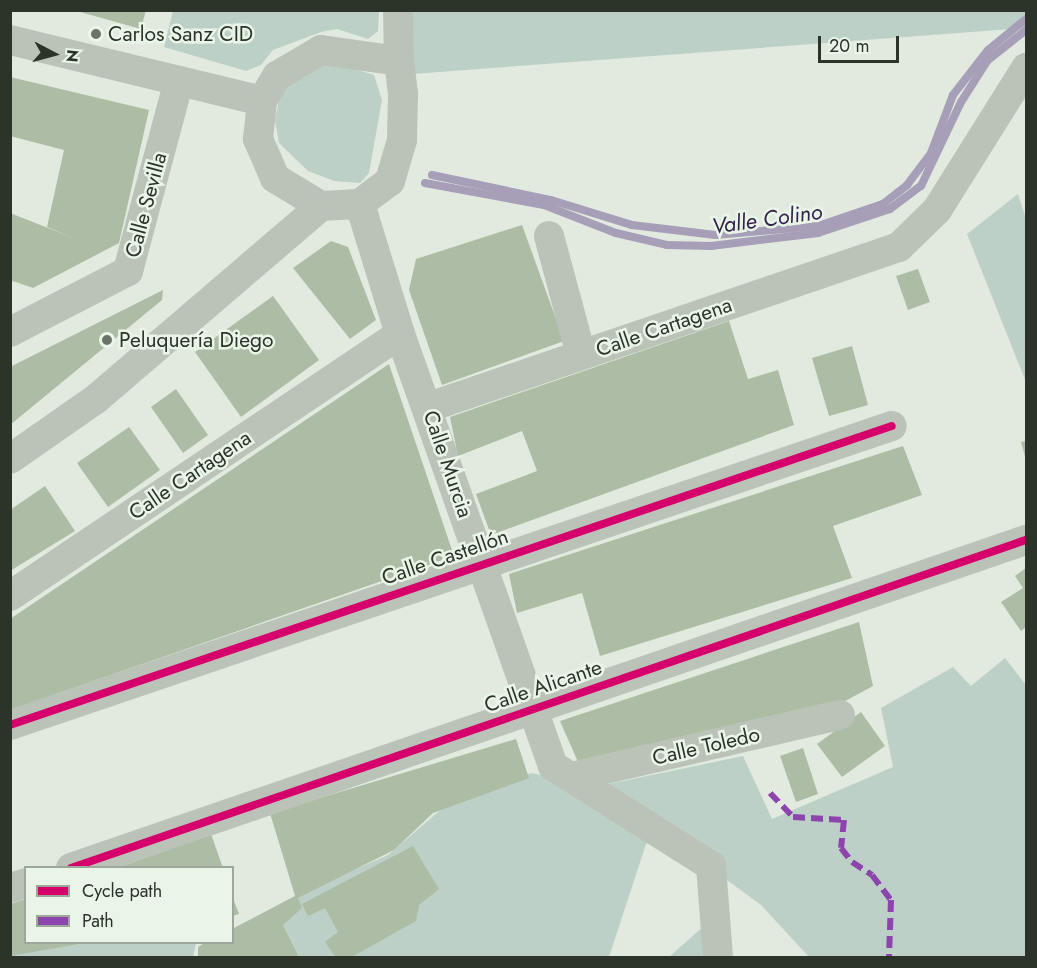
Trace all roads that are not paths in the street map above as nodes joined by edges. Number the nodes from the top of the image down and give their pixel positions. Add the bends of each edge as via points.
1 (398, 10) edge
2 (10, 40) edge
3 (399, 61) junction
4 (1026, 68) edge
5 (179, 81) junction
6 (262, 101) junction
7 (360, 204) junction
8 (321, 206) junction
9 (549, 236) dead end
10 (15, 325) edge
11 (400, 334) junction
12 (581, 355) junction
13 (429, 406) junction
14 (892, 426) dead end
15 (10, 459) edge
16 (1026, 540) edge
17 (482, 563) junction
18 (10, 596) edge
19 (531, 709) junction
20 (840, 715) dead end
21 (10, 725) edge
22 (571, 777) junction
23 (74, 866) edge
24 (718, 957) edge

1 - 3 street
2 - 5 street
3 - 6 street via 321,50 277,76
3 - 7 street via 404,95 402,140 390,181
4 - 12 street, Calle Cartagena via 937,210 899,247
5 - 6 street
5 - 10 street, Calle Sevilla via 128,271
6 - 8 street via 258,139 275,178
7 - 8 street
7 - 11 street, Calle Murcia
8 - 15 street via 96,399
9 - 12 street
11 - 13 street, Calle Murcia
11 - 18 street, Calle Cartagena
12 - 13 street, Calle Cartagena
13 - 17 street, Calle Murcia
14 - 17 street, Calle Castellón
16 - 19 street, Calle Alicante
17 - 19 street, Calle Murcia
17 - 21 street, Calle Castellón
19 - 22 street, Calle Murcia via 553,766
19 - 23 street, Calle Alicante
20 - 22 street, Calle Toledo
22 - 24 street, Calle Murcia via 711,866

